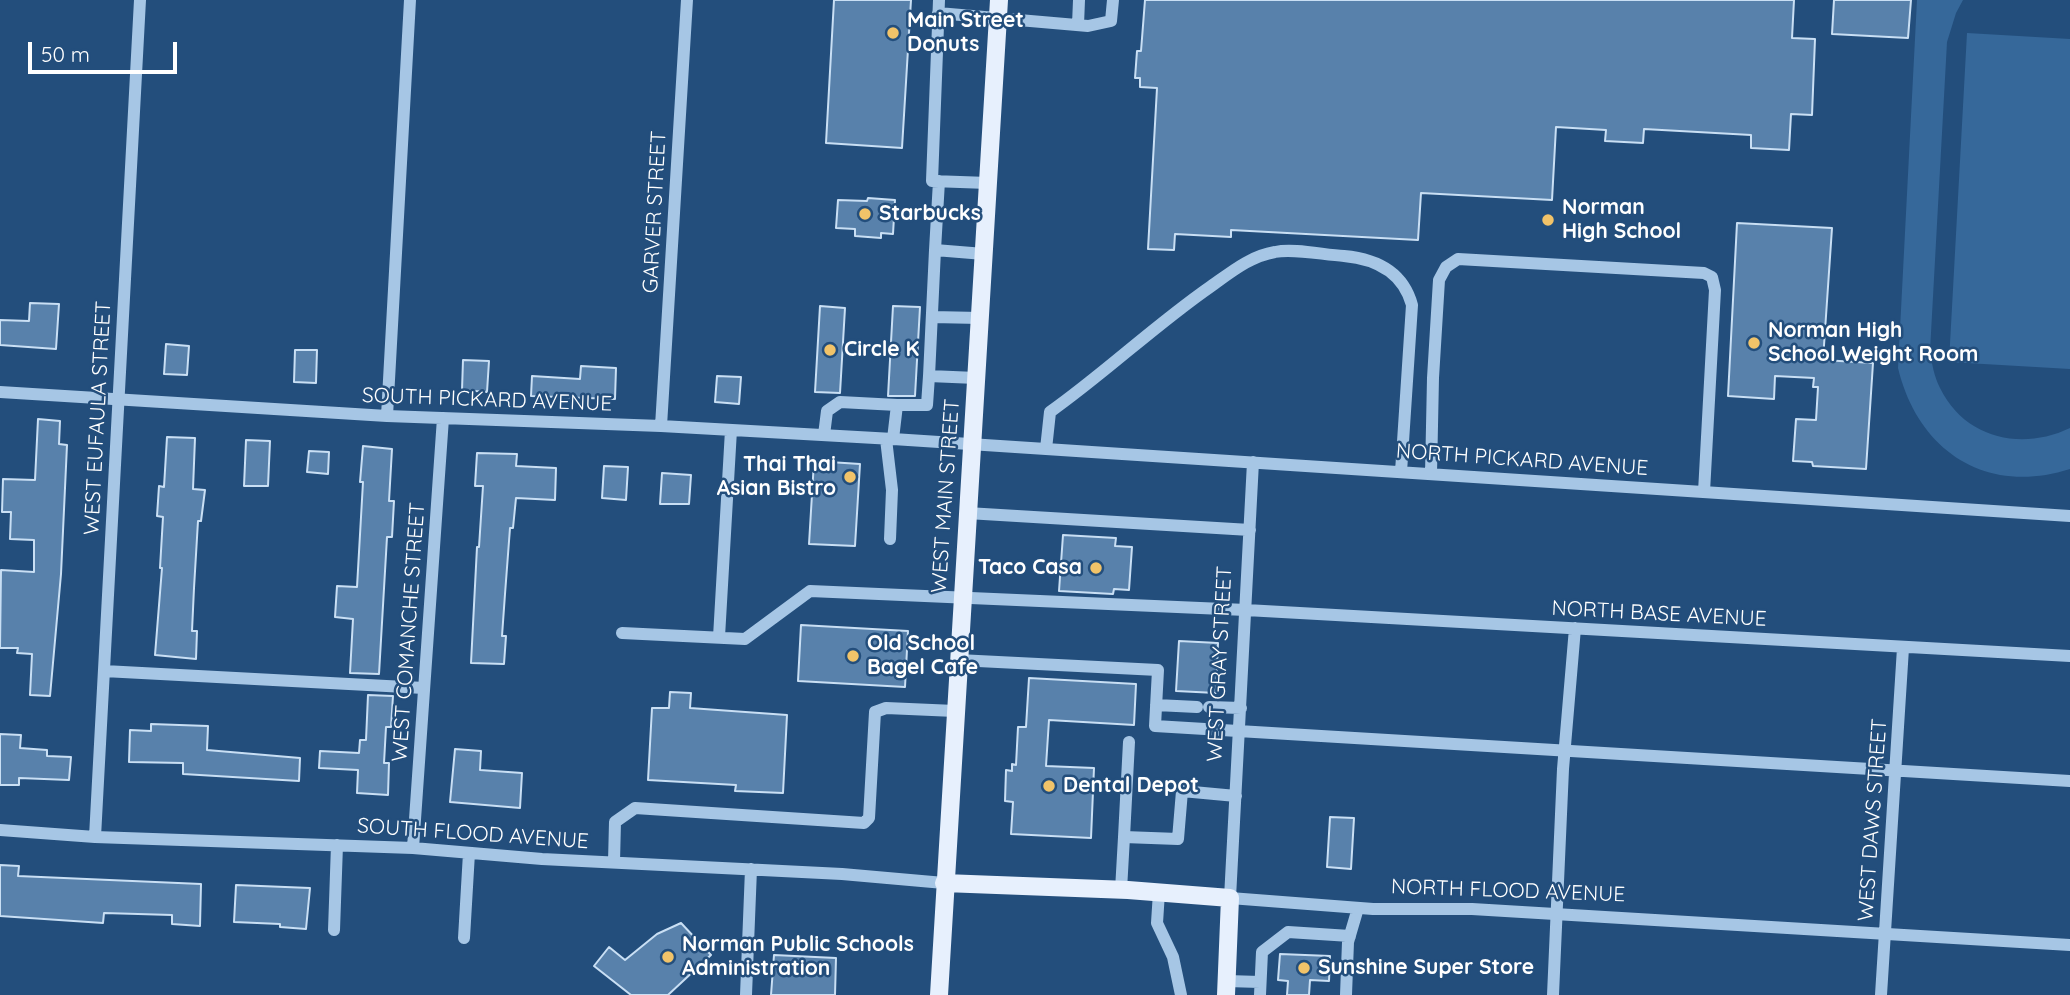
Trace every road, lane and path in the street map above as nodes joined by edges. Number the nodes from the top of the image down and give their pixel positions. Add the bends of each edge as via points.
1 (140, 0) edge
2 (410, 0) edge
3 (687, 0) edge
4 (999, 0) edge
5 (1079, 0) edge
6 (1113, 0) edge
7 (939, 7) edge
8 (998, 19) junction
9 (1078, 25) junction
10 (939, 181) junction
11 (988, 183) junction
12 (935, 250) junction
13 (984, 254) junction
14 (932, 317) junction
15 (980, 318) junction
16 (929, 376) junction
17 (976, 378) junction
18 (0, 392) edge
19 (118, 399) junction
20 (897, 405) junction
21 (387, 416) junction
22 (443, 418) junction
23 (661, 426) junction
24 (730, 430) junction
25 (824, 435) junction
26 (889, 439) junction
27 (972, 444) junction
28 (1046, 449) junction
29 (1253, 462) junction
30 (1401, 472) junction
31 (1431, 474) junction
32 (1704, 492) junction
33 (967, 513) junction
34 (2070, 516) edge
35 (1250, 530) junction
36 (890, 539) dead end
37 (962, 599) junction
38 (1246, 610) junction
39 (1575, 628) junction
40 (622, 633) dead end
41 (719, 638) junction
42 (1903, 648) junction
43 (2070, 656) edge
44 (958, 660) junction
45 (104, 671) junction
46 (424, 688) junction
47 (1156, 705) junction
48 (1241, 708) junction
49 (955, 711) junction
50 (1239, 730) junction
51 (1129, 741) dead end
52 (1565, 749) junction
53 (1895, 769) junction
54 (2070, 781) edge
55 (1236, 796) junction
56 (0, 830) edge
57 (95, 837) junction
58 (1124, 837) junction
59 (337, 845) junction
60 (413, 848) junction
61 (468, 852) junction
62 (614, 862) junction
63 (751, 869) junction
64 (944, 883) junction
65 (1121, 890) junction
66 (1159, 892) junction
67 (1230, 898) junction
68 (1358, 908) junction
69 (1558, 914) junction
70 (334, 930) dead end
71 (1884, 934) junction
72 (1350, 936) junction
73 (464, 938) dead end
74 (2070, 945) edge
75 (1227, 988) edge
76 (1260, 988) edge
77 (746, 995) edge
78 (939, 995) edge
79 (1181, 995) edge
80 (1346, 995) edge
81 (1553, 995) edge
82 (1881, 995) edge

1 - 19 street, WEST EUFAULA STREET
2 - 21 street
3 - 23 street, GARVER STREET
4 - 8 main road, WEST MAIN STREET
5 - 9 street
6 - 9 street via 1111,21
7 - 8 street
7 - 10 street via 932,180
8 - 9 street
8 - 11 main road, WEST MAIN STREET
10 - 11 street
10 - 12 street
11 - 13 main road, WEST MAIN STREET
12 - 13 street
12 - 14 street
13 - 15 main road, WEST MAIN STREET
14 - 15 street
14 - 16 street
15 - 17 main road, WEST MAIN STREET
16 - 17 street
16 - 20 street via 927,405
17 - 27 main road, WEST MAIN STREET
18 - 19 street, SOUTH PICKARD AVENUE
19 - 21 street, SOUTH PICKARD AVENUE
19 - 45 street, WEST EUFAULA STREET
20 - 25 street via 840,402 827,411
20 - 26 street
21 - 22 street, SOUTH PICKARD AVENUE
22 - 23 street, SOUTH PICKARD AVENUE
22 - 46 street, WEST COMANCHE STREET
23 - 24 street, SOUTH PICKARD AVENUE
24 - 25 street, SOUTH PICKARD AVENUE
24 - 41 street
25 - 26 street, SOUTH PICKARD AVENUE
26 - 27 street, SOUTH PICKARD AVENUE
26 - 36 street
27 - 28 street, NORTH PICKARD AVENUE
27 - 33 main road, WEST MAIN STREET
28 - 29 street, NORTH PICKARD AVENUE
28 - 30 street via 1050,412 1239,266 1277,251 1374,262 1399,277 1408,291 1412,305
29 - 30 street, NORTH PICKARD AVENUE
29 - 35 street, WEST GRAY STREET
30 - 31 street, NORTH PICKARD AVENUE
31 - 32 street, NORTH PICKARD AVENUE
31 - 32 street via 1439,280 1446,267 1458,259 1704,273 1712,277 1715,290
32 - 34 street, NORTH PICKARD AVENUE
33 - 35 street
33 - 37 main road, WEST MAIN STREET
35 - 38 street, WEST GRAY STREET
37 - 38 street, NORTH BASE AVENUE
37 - 41 street, NORTH BASE AVENUE via 810,591 745,639
37 - 44 main road, WEST MAIN STREET
38 - 39 street, NORTH BASE AVENUE
38 - 48 street, WEST GRAY STREET
39 - 42 street, NORTH BASE AVENUE
39 - 52 street
40 - 41 street, NORTH BASE AVENUE
42 - 43 street, NORTH BASE AVENUE
42 - 53 street, WEST DAWS STREET
44 - 47 street via 1158,670
44 - 49 main road, WEST MAIN STREET
45 - 46 street
45 - 57 street, WEST EUFAULA STREET
46 - 60 street, WEST COMANCHE STREET
47 - 48 street
47 - 50 street via 1155,726
48 - 50 street, WEST GRAY STREET
49 - 62 street via 886,708 875,712 869,818 864,823 635,808 615,822
49 - 64 main road, WEST MAIN STREET
50 - 52 street
50 - 55 street, WEST GRAY STREET
51 - 58 street
52 - 53 street
52 - 69 street
53 - 54 street
53 - 71 street, WEST DAWS STREET
55 - 58 street via 1182,792 1178,839
55 - 67 street, WEST GRAY STREET
56 - 57 street, SOUTH FLOOD AVENUE
57 - 59 street, SOUTH FLOOD AVENUE
58 - 65 street
59 - 60 street, SOUTH FLOOD AVENUE
59 - 70 street
60 - 61 street, SOUTH FLOOD AVENUE
61 - 62 street, SOUTH FLOOD AVENUE
61 - 73 street
62 - 63 street, SOUTH FLOOD AVENUE
63 - 64 street, SOUTH FLOOD AVENUE
63 - 77 street
64 - 65 main road, NORTH FLOOD AVENUE
64 - 78 main road, WEST MAIN STREET
65 - 66 main road, NORTH FLOOD AVENUE
66 - 67 main road, NORTH FLOOD AVENUE
66 - 79 street via 1157,923 1173,957
67 - 68 street, NORTH FLOOD AVENUE
67 - 75 main road, WEST GRAY STREET
68 - 69 street, NORTH FLOOD AVENUE
68 - 72 street
69 - 71 street, NORTH FLOOD AVENUE
69 - 81 street
71 - 74 street, NORTH FLOOD AVENUE
71 - 82 street, WEST DAWS STREET
72 - 76 street via 1288,932 1262,952
72 - 80 street
75 - 76 street

